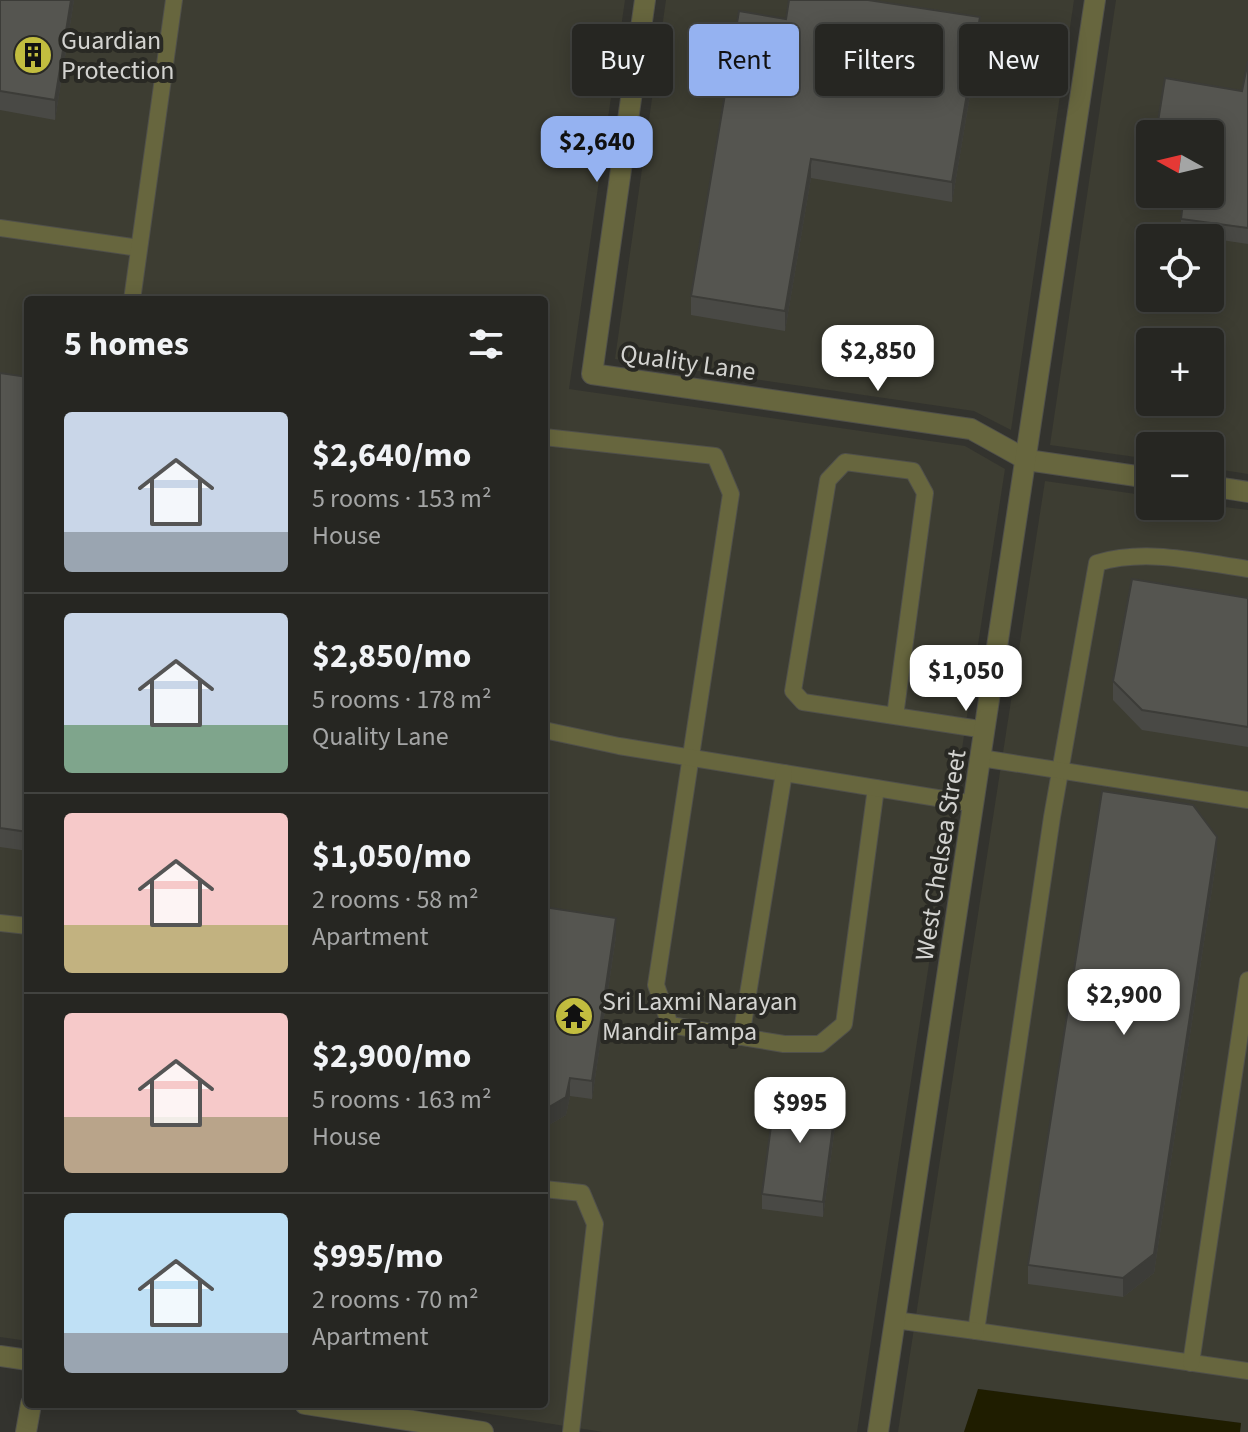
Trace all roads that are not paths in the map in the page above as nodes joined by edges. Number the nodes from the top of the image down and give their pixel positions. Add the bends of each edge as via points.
1 (174, 0) edge
2 (645, 0) edge
3 (1095, 0) edge
4 (0, 228) edge
5 (139, 248) junction
6 (133, 296) edge
7 (548, 437) edge
8 (1027, 460) junction
9 (1136, 476) edge
10 (1224, 488) edge
11 (1248, 492) edge
12 (1248, 569) edge
13 (895, 716) junction
14 (986, 730) junction
15 (548, 731) edge
16 (692, 758) junction
17 (981, 758) junction
18 (1060, 772) junction
19 (784, 773) junction
20 (876, 788) junction
21 (1248, 800) edge
22 (974, 804) junction
23 (0, 923) edge
24 (24, 926) edge
25 (1248, 980) edge
26 (741, 1037) junction
27 (548, 1189) edge
28 (895, 1320) junction
29 (976, 1331) junction
30 (0, 1356) edge
31 (24, 1359) edge
32 (1191, 1363) junction
33 (1248, 1371) edge
34 (30, 1408) edge
35 (330, 1408) edge
36 (26, 1432) edge
37 (483, 1432) edge
38 (571, 1432) edge
39 (878, 1432) edge

1 - 5 lane
2 - 8 street, Quality Lane via 592,374 971,429
3 - 8 street, West Chelsea Street
4 - 5 lane
5 - 6 lane
7 - 16 lane via 715,456 731,494
8 - 9 street, Quality Lane
8 - 14 street, West Chelsea Street
10 - 11 street
12 - 18 lane via 1152,555 1097,563
13 - 13 lane via 803,702 793,691 828,480 845,462 913,471 925,493
13 - 14 lane
14 - 17 street, West Chelsea Street
15 - 16 lane
16 - 19 lane
16 - 26 lane via 656,985 670,1025
17 - 18 lane
17 - 22 street, West Chelsea Street
18 - 21 lane
18 - 29 lane
19 - 20 lane
19 - 26 lane
20 - 22 lane
20 - 26 lane via 844,1024 820,1044
22 - 28 street, West Chelsea Street
23 - 24 lane
25 - 32 lane
27 - 38 lane via 582,1193 595,1224
28 - 29 lane
28 - 39 street, West Chelsea Street
29 - 32 lane
30 - 31 street
32 - 33 lane
34 - 36 street
35 - 37 street

